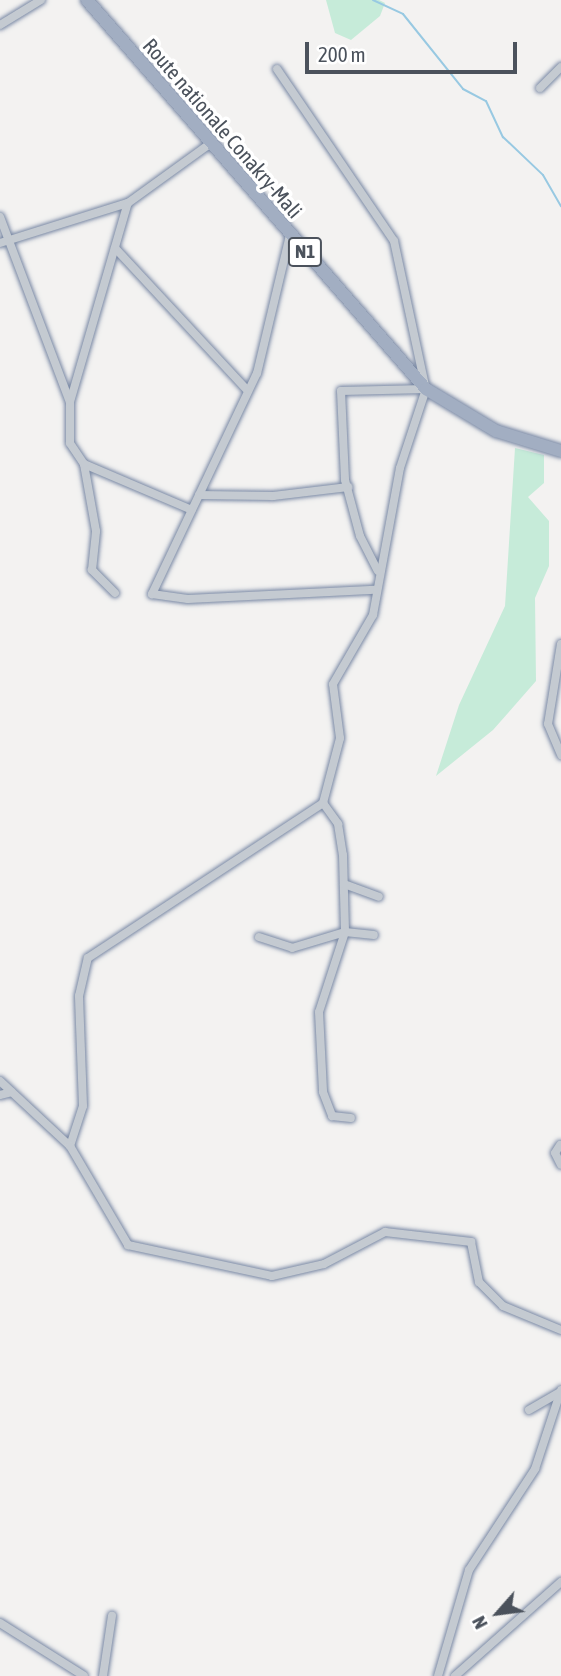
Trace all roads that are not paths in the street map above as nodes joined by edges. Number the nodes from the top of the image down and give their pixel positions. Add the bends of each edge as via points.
1 (41, 0) edge
2 (86, 0) edge
3 (0, 25) edge
4 (561, 67) edge
5 (277, 69) dead end
6 (540, 88) dead end
7 (211, 143) junction
8 (128, 203) junction
9 (0, 217) edge
10 (290, 235) junction
11 (4, 242) edge
12 (115, 248) junction
13 (426, 389) junction
14 (248, 391) junction
15 (70, 402) junction
16 (561, 451) edge
17 (84, 464) junction
18 (348, 487) junction
19 (199, 495) junction
20 (192, 510) junction
21 (378, 570) junction
22 (374, 590) junction
23 (115, 593) dead end
24 (561, 645) edge
25 (561, 755) edge
26 (323, 803) junction
27 (344, 884) junction
28 (379, 897) dead end
29 (345, 932) junction
30 (374, 935) dead end
31 (259, 937) dead end
32 (0, 1081) edge
33 (12, 1091) junction
34 (0, 1095) edge
35 (351, 1118) dead end
36 (560, 1145) edge
37 (70, 1146) junction
38 (561, 1165) edge
39 (561, 1330) edge
40 (560, 1391) edge
41 (529, 1410) dead end
42 (561, 1582) edge
43 (112, 1616) dead end
44 (0, 1623) edge
45 (84, 1676) edge
46 (103, 1676) edge
47 (438, 1676) edge
48 (455, 1676) edge

1 - 3 street
2 - 7 highway, Route nationale Conakry-Mali / N1
4 - 6 street
5 - 13 street via 394,240
7 - 8 street
7 - 10 highway, Route nationale Conakry-Mali / N1
8 - 11 street
8 - 12 street
9 - 11 street
10 - 13 highway, Route nationale Conakry-Mali / N1
10 - 14 street
11 - 15 street
12 - 14 street
12 - 15 street
13 - 16 highway, Route nationale Conakry-Mali / N1 via 496,431
13 - 18 street via 341,391
13 - 21 street via 400,468
14 - 19 street
15 - 17 street via 70,443
17 - 20 street
17 - 23 street via 96,531 92,570
18 - 19 street via 273,496
18 - 21 street via 360,536
19 - 20 street
20 - 22 street via 152,594 188,599
21 - 22 street
22 - 26 street via 373,615 333,684 340,738
24 - 25 street via 548,724
26 - 27 street via 338,824
26 - 37 street via 88,958 79,996 83,1106
27 - 28 street
27 - 29 street
29 - 30 street
29 - 31 street via 292,948
29 - 35 street via 319,1012 323,1092 332,1116
32 - 33 street
33 - 34 street
33 - 37 street
36 - 38 street via 555,1153
37 - 39 street via 128,1245 272,1276 324,1264 386,1232 471,1242 479,1282 503,1306
40 - 41 street
40 - 47 street via 535,1469 469,1570
42 - 48 street
43 - 46 street
44 - 45 street

